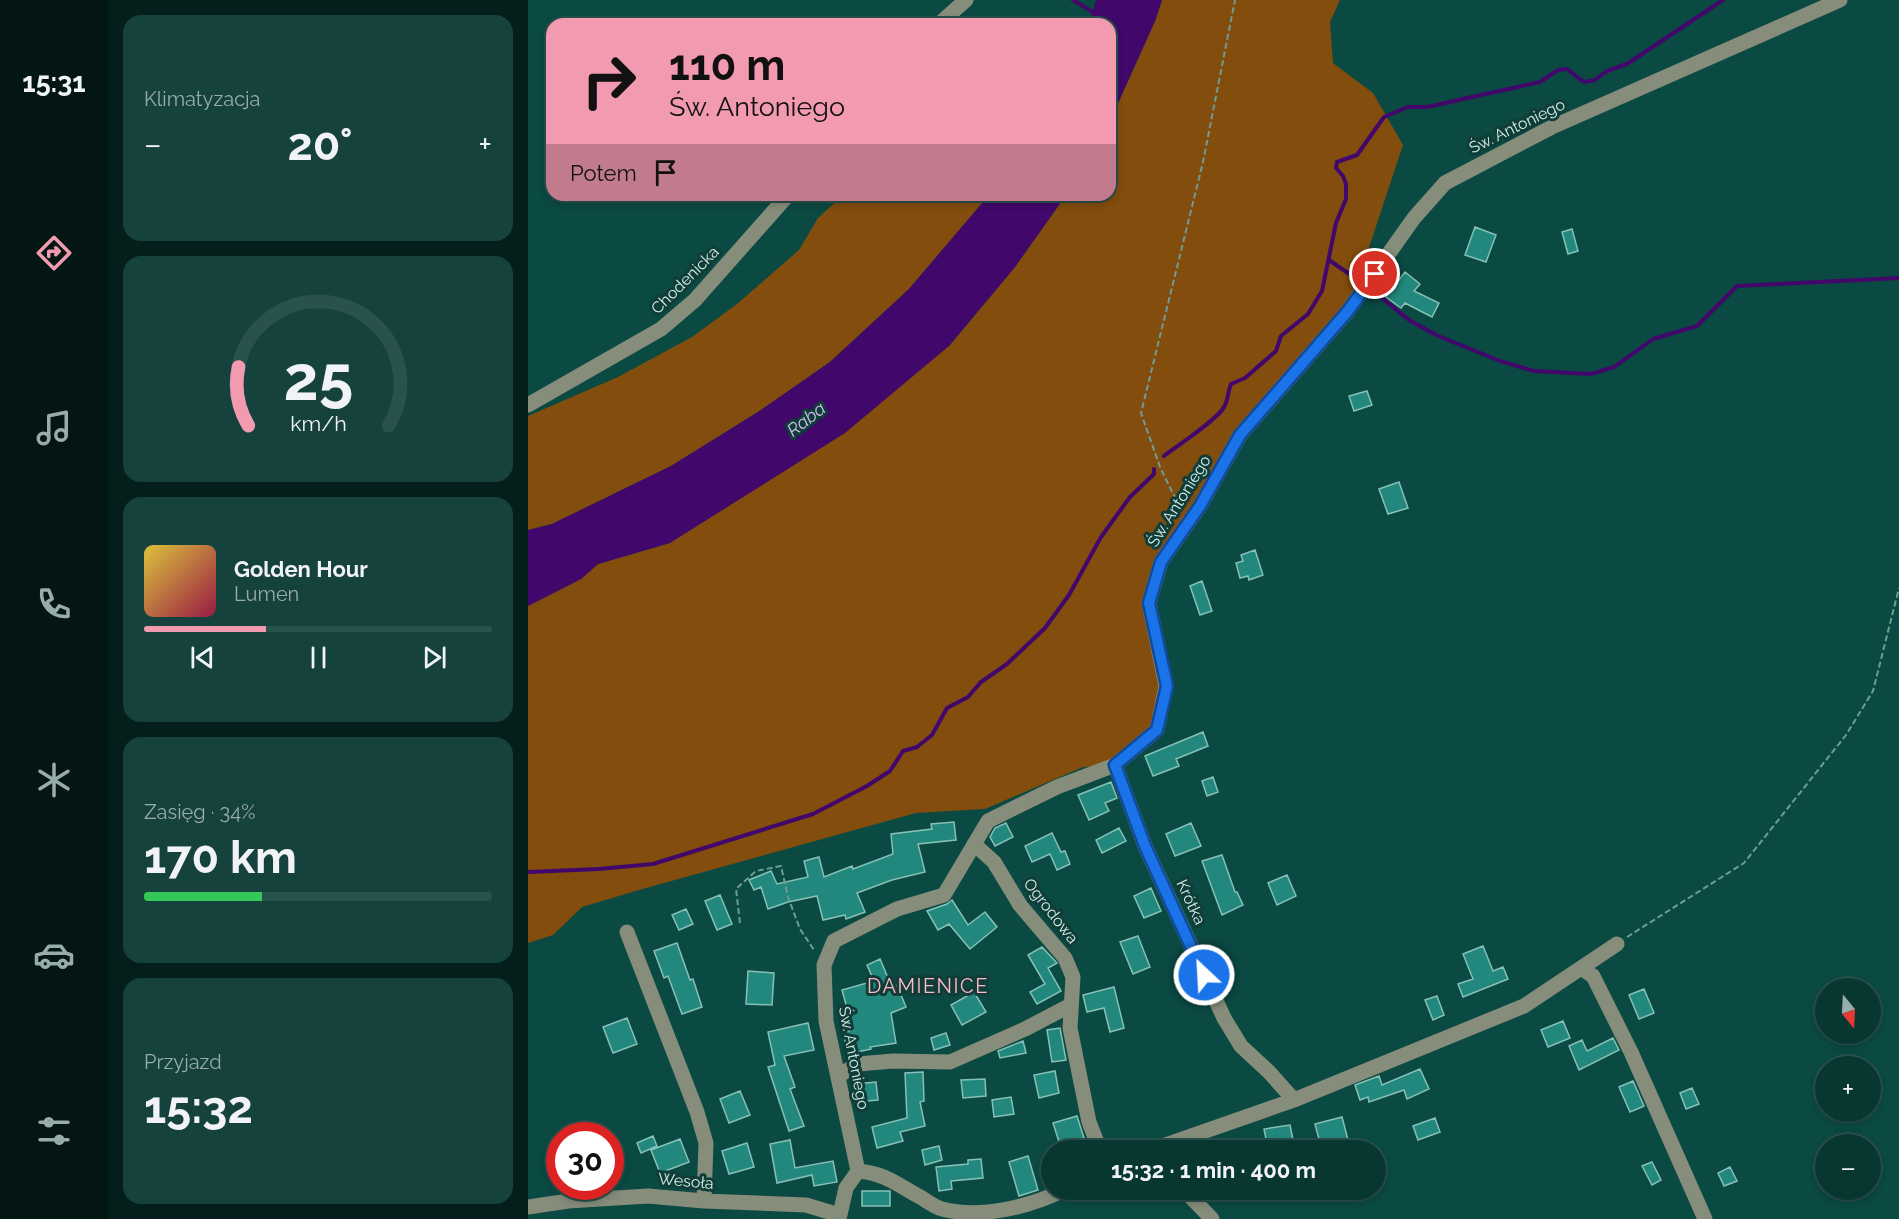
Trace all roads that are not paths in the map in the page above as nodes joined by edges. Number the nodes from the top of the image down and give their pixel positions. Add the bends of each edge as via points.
1 (966, 0) edge
2 (1840, 0) edge
3 (946, 18) edge
4 (783, 201) edge
5 (528, 405) edge
6 (1115, 765) junction
7 (974, 844) junction
8 (627, 933) dead end
9 (1617, 944) road end
10 (1581, 968) junction
11 (1071, 1005) junction
12 (838, 1076) junction
13 (1294, 1100) junction
14 (1096, 1140) edge
15 (1180, 1140) edge
16 (858, 1171) junction
17 (1041, 1199) edge
18 (1194, 1200) edge
19 (704, 1201) junction
20 (528, 1207) edge
21 (839, 1217) edge
22 (1212, 1219) edge
23 (1705, 1219) edge

1 - 3 street
2 - 6 street, Św. Antoniego via 1552,127 1445,183 1414,218 1348,311 1240,435 1200,506 1161,562 1149,603 1167,686 1157,730
4 - 5 street, Chodenicka via 695,300 661,329
6 - 7 street, Św. Antoniego via 1057,787 988,821
6 - 13 street, Krótka via 1145,846 1224,1018 1241,1046
7 - 11 street, Ogrodowa via 994,862 1020,905 1065,958 1073,977
7 - 12 street, Św. Antoniego via 944,895 897,909 834,941 824,965 826,1021
8 - 19 street via 706,1143
9 - 10 street
10 - 13 street via 1524,1006
10 - 23 street via 1593,976 1631,1052
11 - 12 street via 950,1062 858,1064
11 - 14 street, Ogrodowa via 1070,1028
12 - 16 street, Św. Antoniego
13 - 15 street
16 - 17 street via 886,1177 942,1209 973,1214
16 - 21 street via 846,1188
18 - 22 street
19 - 20 street, Wesoła via 648,1196
19 - 21 street, Wesoła via 806,1205

